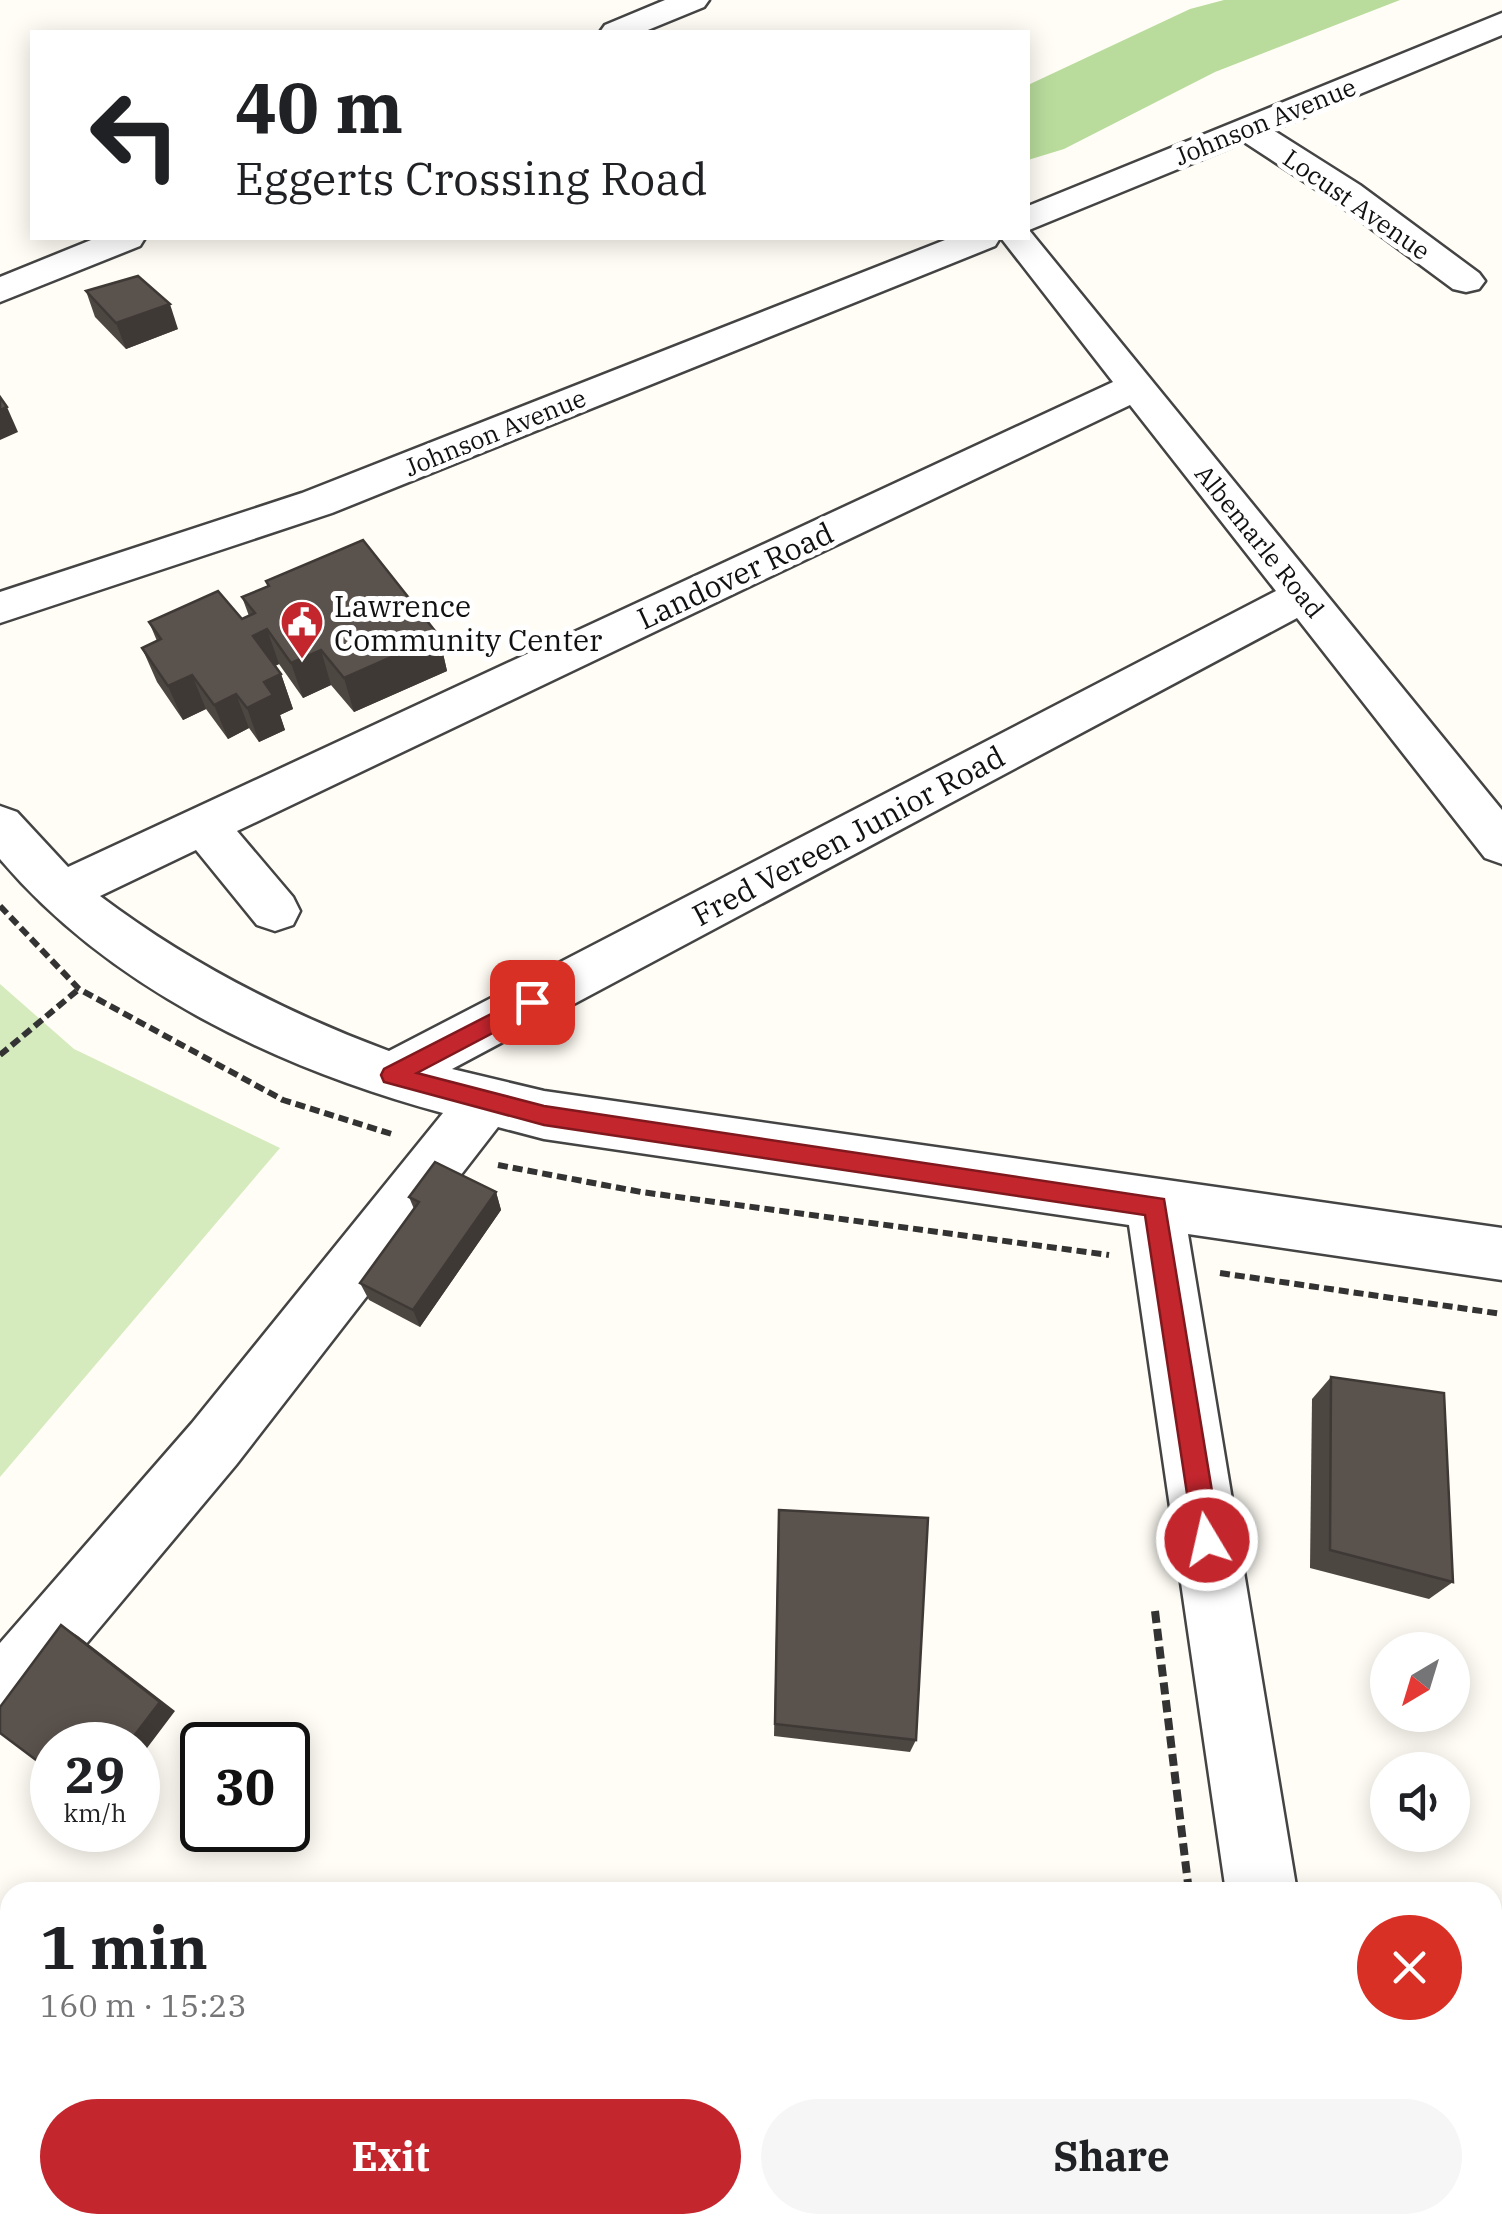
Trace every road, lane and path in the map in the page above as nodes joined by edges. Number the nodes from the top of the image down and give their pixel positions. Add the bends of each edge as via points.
1 (693, 0) edge
2 (1487, 29) edge
3 (621, 30) edge
4 (1502, 52) edge
5 (1248, 129) junction
6 (1030, 218) edge
7 (123, 240) edge
8 (977, 240) edge
9 (1021, 240) edge
10 (1466, 281) dead end
11 (0, 291) edge
12 (1136, 387) junction
13 (1303, 596) junction
14 (0, 608) edge
15 (204, 825) junction
16 (0, 826) edge
17 (1502, 844) edge
18 (62, 892) junction
19 (275, 912) dead end
20 (79, 989) dead end
21 (0, 1055) edge
22 (392, 1075) junction
23 (487, 1099) junction
24 (1155, 1206) junction
25 (1502, 1254) edge
26 (0, 1694) edge
27 (1260, 1882) edge

1 - 3 street
2 - 4 street
2 - 5 street, Johnson Avenue
5 - 6 street, Johnson Avenue
5 - 10 street, Locust Avenue
7 - 11 street
8 - 14 street, Johnson Avenue via 316,503
9 - 12 street, Albemarle Road
12 - 13 street, Albemarle Road
12 - 15 street, Landover Road
13 - 17 street, Albemarle Road
13 - 22 street, Fred Vereen Junior Road
15 - 18 street, Landover Road
15 - 19 street
16 - 18 street
18 - 22 street via 198,990 278,1031
20 - 21 path
22 - 23 street
23 - 24 street via 544,1115
23 - 26 street via 225,1430
24 - 25 street
24 - 27 street

